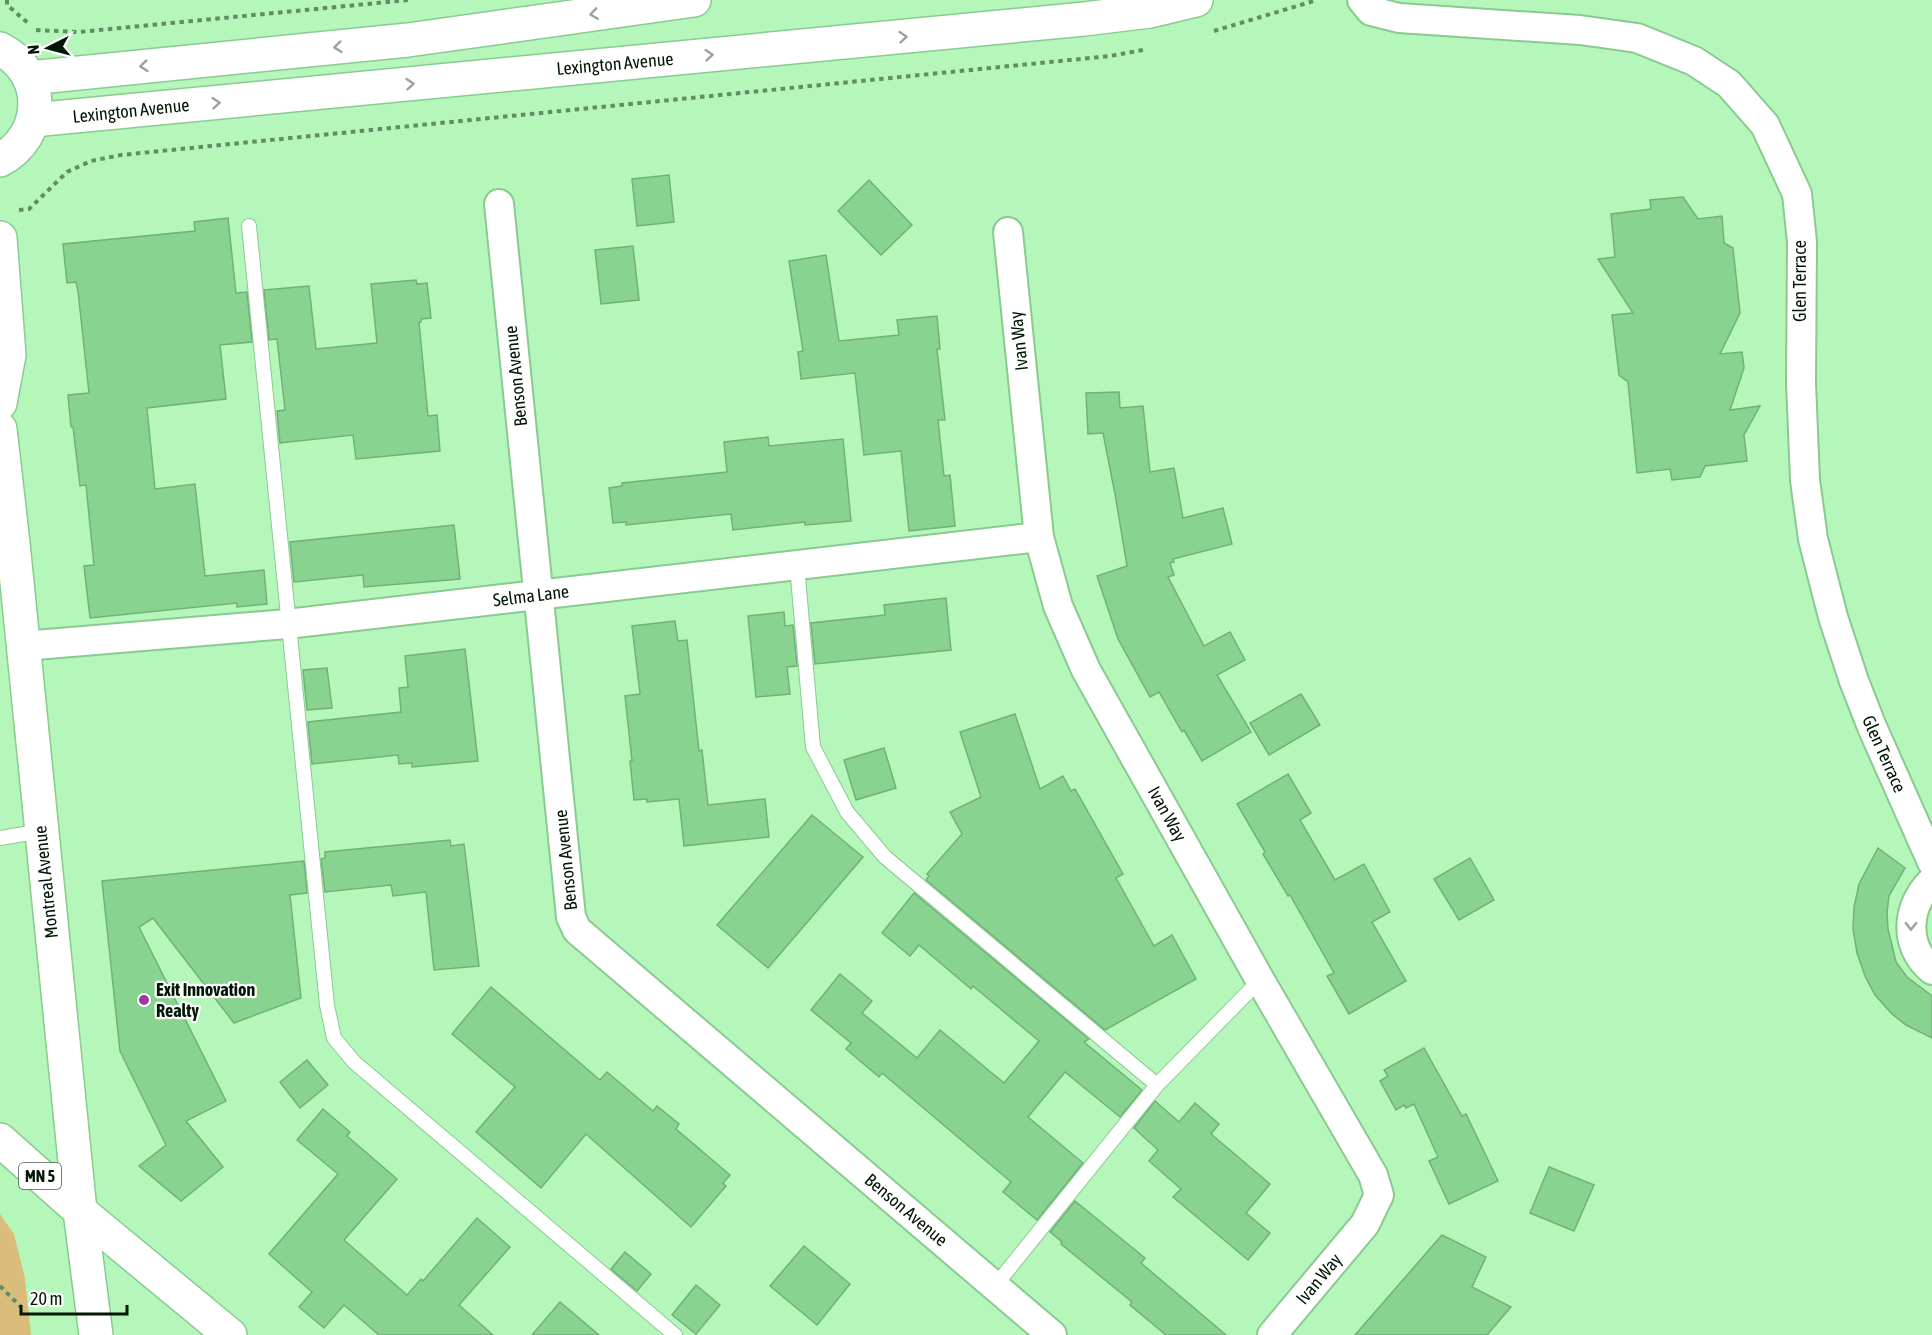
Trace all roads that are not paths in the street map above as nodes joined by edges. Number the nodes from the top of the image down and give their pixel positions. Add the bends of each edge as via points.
1 (694, 0) edge
2 (1196, 0) edge
3 (1362, 0) edge
4 (0, 49) edge
5 (29, 78) junction
6 (33, 120) junction
7 (0, 160) edge
8 (499, 204) dead end
9 (249, 226) dead end
10 (1008, 232) dead end
11 (0, 238) edge
12 (0, 404) edge
13 (0, 429) edge
14 (1039, 537) junction
15 (7, 544) edge
16 (797, 566) junction
17 (538, 595) junction
18 (287, 624) junction
19 (23, 646) junction
20 (41, 831) junction
21 (0, 838) edge
22 (1932, 862) edge
23 (1932, 881) edge
24 (1932, 970) edge
25 (1260, 980) junction
26 (1157, 1084) junction
27 (0, 1140) edge
28 (80, 1211) junction
29 (995, 1286) junction
30 (96, 1335) edge
31 (230, 1335) edge
32 (675, 1335) edge
33 (1052, 1335) edge
34 (1272, 1335) edge

1 -> 5 street via 408,40
6 -> 2 street, Lexington Avenue via 1084,19 1150,11
3 - 22 street, Glen Terrace via 1371,11 1399,18 1580,30 1637,38 1694,61 1729,84 1765,124 1797,194 1802,242 1805,480 1813,539 1854,681
4 - 5 street
5 - 6 street via 35,109
6 - 7 street via 19,147
8 - 17 street, Benson Avenue
9 - 18 lane
10 - 14 street, Ivan Way
11 - 12 street via 9,355
13 - 15 street, Montreal Avenue
14 - 16 street, Selma Lane
14 - 25 street, Ivan Way via 1058,606 1086,670
15 - 19 street, Montreal Avenue
16 - 17 street, Selma Lane
16 - 26 lane via 813,747 847,812 885,857
17 - 18 street, Selma Lane
17 - 29 street, Benson Avenue via 572,917 577,930
18 - 19 street, Selma Lane
18 - 32 lane via 334,1038 354,1062
19 - 20 street, Montreal Avenue
20 - 21 lane
20 - 28 street, Montreal Avenue
23 -> 24 street via 1918,898 1911,916 1915,948
25 - 26 lane
25 - 34 street, Ivan Way via 1373,1175 1379,1195 1365,1224
26 - 29 lane
27 - 28 street, MN 5
28 - 30 street, Montreal Avenue
28 - 31 street, MN 5
29 - 33 street, Benson Avenue

